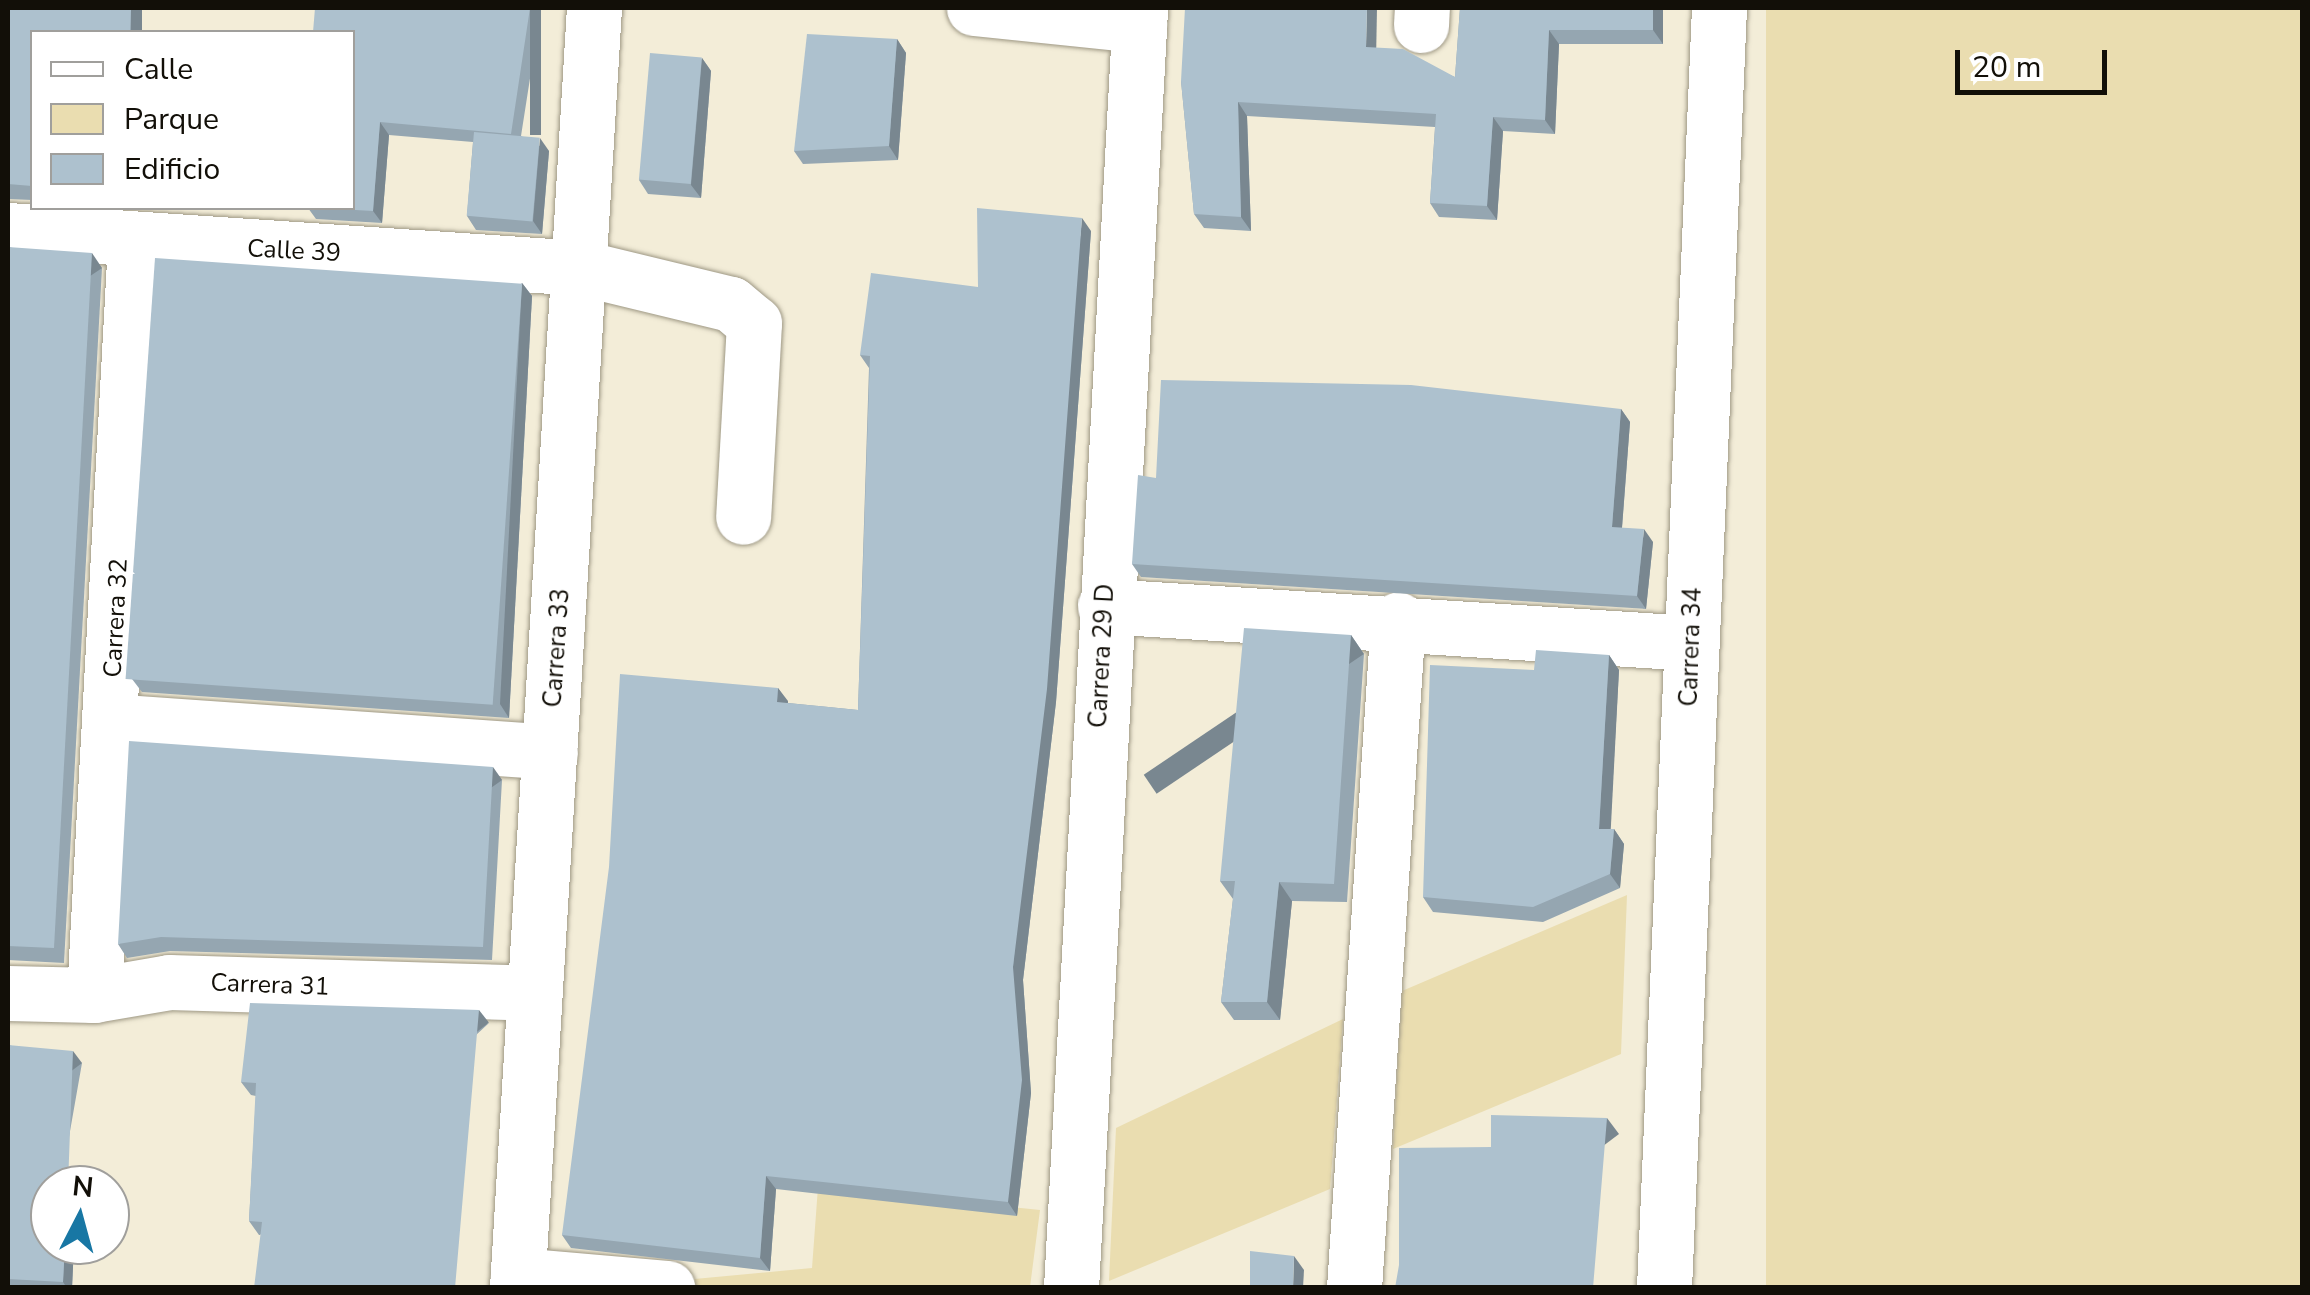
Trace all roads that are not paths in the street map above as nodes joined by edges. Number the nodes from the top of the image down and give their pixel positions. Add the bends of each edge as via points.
1 (594, 8) edge
2 (974, 8) edge
3 (1719, 8) edge
4 (1140, 16) edge
5 (8, 230) edge
6 (135, 242) junction
7 (582, 268) junction
8 (744, 516) dead end
9 (1105, 606) junction
10 (1398, 619) junction
11 (1692, 643) junction
12 (110, 721) junction
13 (550, 752) junction
14 (8, 993) edge
15 (534, 993) junction
16 (94, 995) junction
17 (517, 1281) edge
18 (666, 1288) edge
19 (1071, 1288) edge
20 (1354, 1288) edge
21 (1664, 1288) edge

1 - 7 street, Carrera 33
2 - 4 street
3 - 11 street, Carrera 34
4 - 9 street, Carrera 29 D
5 - 6 street, Calle 39
6 - 7 street, Calle 39
6 - 12 street, Carrera 32
7 - 8 street, Calle 39 via 730,304 754,323
7 - 13 street, Carrera 33
9 - 10 street
9 - 19 street, Carrera 29 D
10 - 11 street
10 - 20 street
11 - 21 street, Carrera 34
12 - 13 street
12 - 16 street, Carrera 32
13 - 15 street, Carrera 33
14 - 16 street, Carrera 31
15 - 16 street, Carrera 31 via 169,982
15 - 17 street, Carrera 33
17 - 18 street

